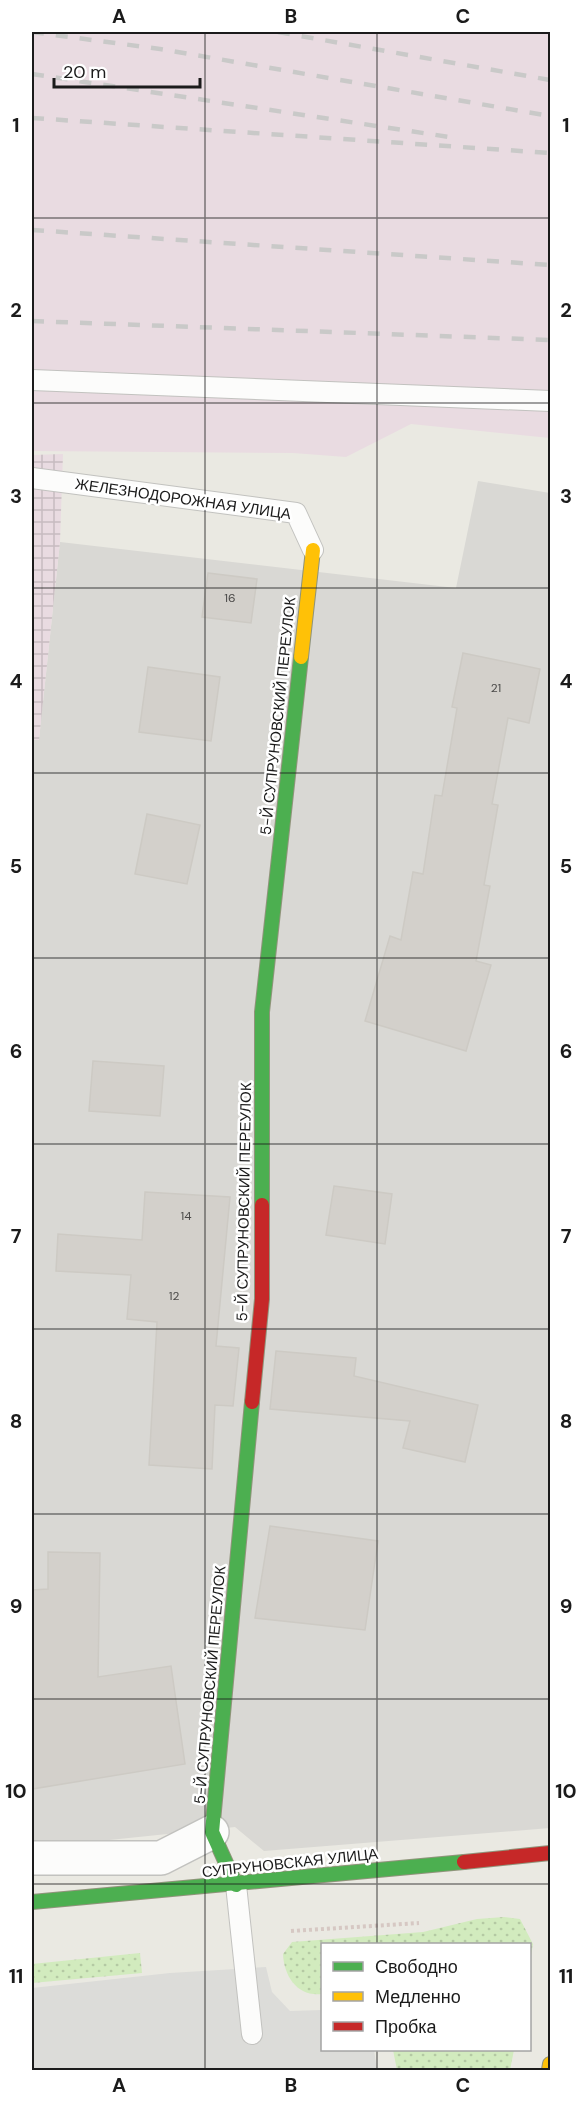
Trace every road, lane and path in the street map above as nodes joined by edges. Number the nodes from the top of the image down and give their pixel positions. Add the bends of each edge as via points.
1 (32, 380) edge
2 (550, 401) edge
3 (32, 477) edge
4 (313, 550) joint
5 (213, 1832) junction
6 (550, 1853) edge
7 (32, 1858) edge
8 (236, 1885) junction
9 (32, 1902) edge
10 (419, 1923) dead end
11 (291, 1931) dead end
12 (252, 2034) dead end
13 (550, 2064) edge
14 (549, 2070) edge

1 - 2 lane
3 - 4 lane, ЖЕЛЕЗНОДОРОЖНАЯ УЛИЦА via 296,513
4 - 5 street, 5-Й СУПРУНОВСКИЙ ПЕРЕУЛОК via 262,1012 262,1299
5 - 7 street via 161,1858
5 - 8 street, 5-Й СУПРУНОВСКИЙ ПЕРЕУЛОК
6 - 8 street, СУПРУНОВСКАЯ УЛИЦА
8 - 9 street, СУПРУНОВСКАЯ УЛИЦА
8 - 12 lane
10 - 11 path
13 - 14 street

